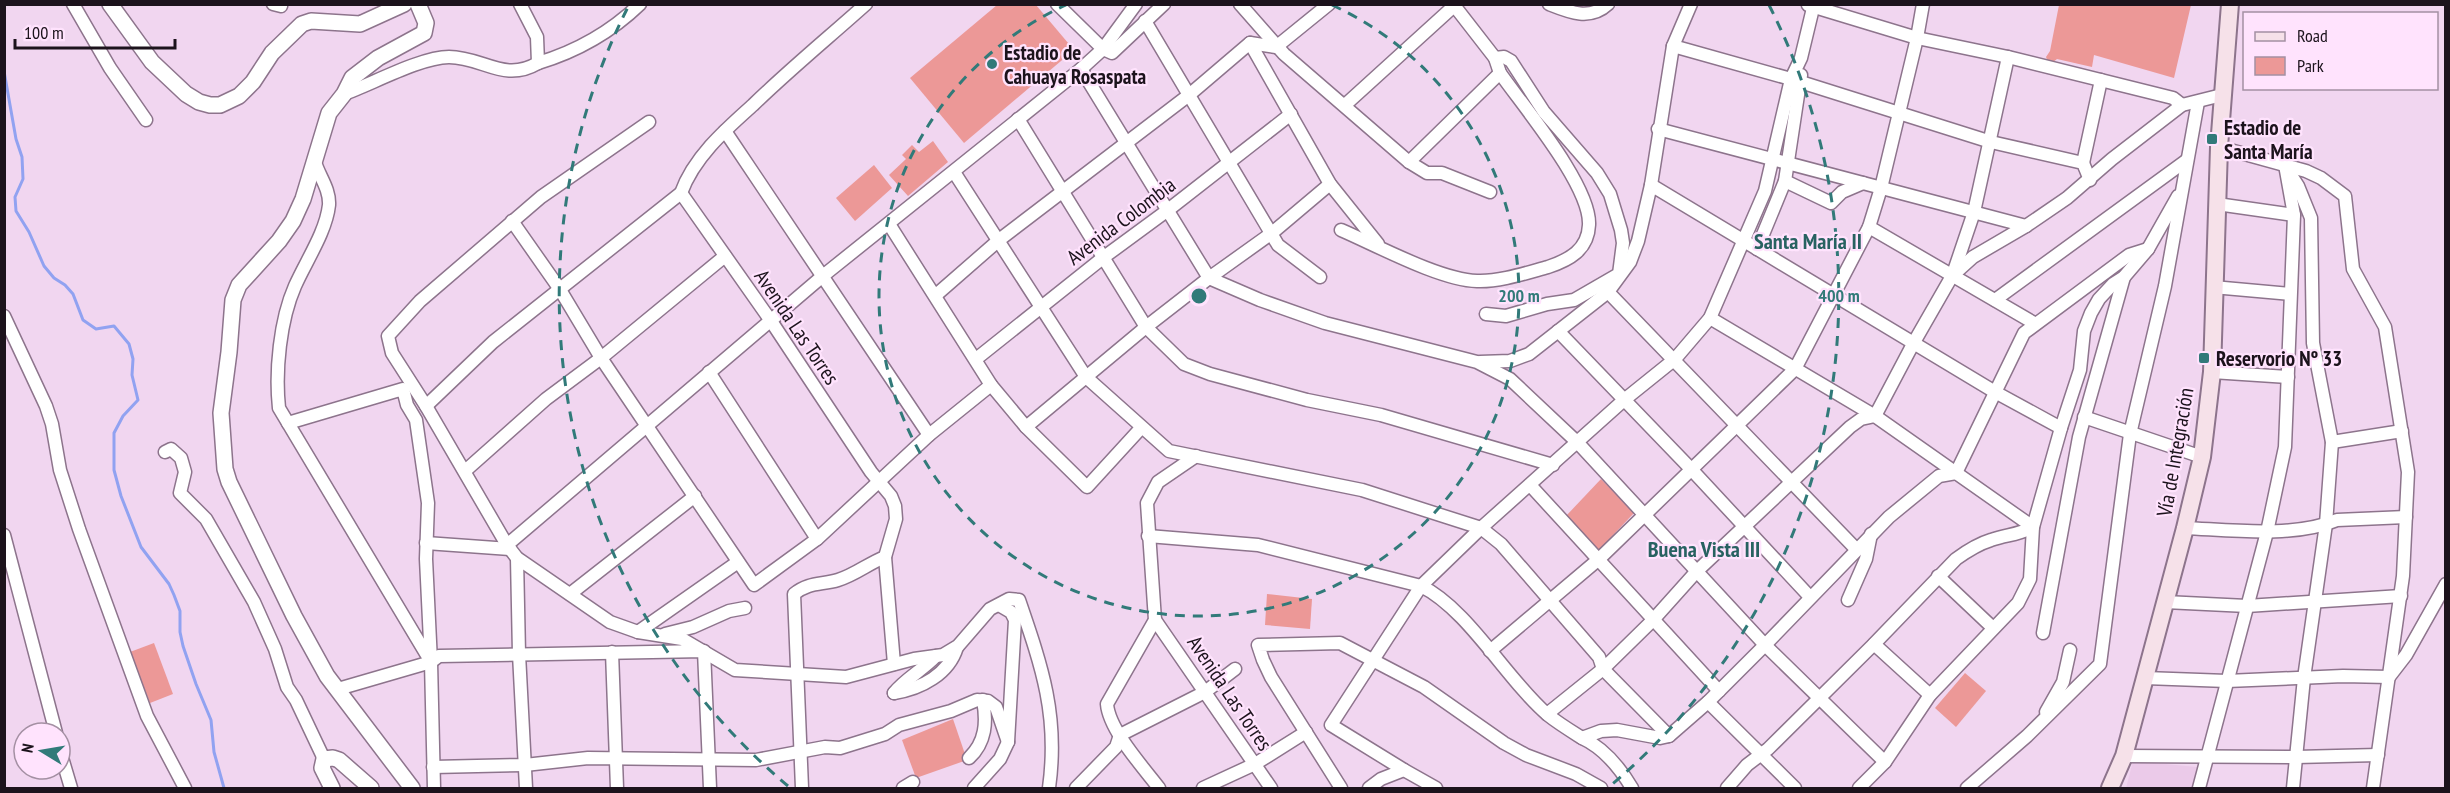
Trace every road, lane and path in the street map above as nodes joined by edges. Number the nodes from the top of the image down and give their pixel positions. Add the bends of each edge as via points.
1 (73, 4) edge
2 (110, 4) edge
3 (404, 4) edge
4 (418, 4) edge
5 (520, 4) edge
6 (640, 4) edge
7 (866, 4) edge
8 (1057, 4) edge
9 (1136, 4) edge
10 (1164, 4) edge
11 (1240, 4) edge
12 (1329, 4) edge
13 (1549, 4) edge
14 (1608, 4) edge
15 (1691, 4) edge
16 (1923, 4) edge
17 (2230, 4) edge
18 (1453, 5) edge
19 (1811, 5) edge
20 (388, 8) edge
21 (1145, 21) junction
22 (1917, 38) junction
23 (1250, 44) junction
24 (1673, 46) junction
25 (1276, 47) junction
26 (1103, 49) junction
27 (2008, 57) junction
28 (1495, 58) junction
29 (538, 63) junction
30 (1081, 69) junction
31 (1500, 73) junction
32 (1796, 80) junction
33 (2101, 80) junction
34 (344, 94) junction
35 (1189, 94) junction
36 (2222, 95) junction
37 (2198, 102) junction
38 (1345, 105) junction
39 (2182, 105) junction
40 (1291, 114) junction
41 (1898, 114) junction
42 (1018, 119) junction
43 (146, 120) dead end
44 (649, 122) dead end
45 (1658, 129) junction
46 (725, 131) junction
47 (1127, 142) junction
48 (1991, 142) junction
49 (2219, 147) junction
50 (1772, 159) junction
51 (2187, 160) junction
52 (1230, 161) junction
53 (315, 162) junction
54 (1409, 162) junction
55 (1788, 163) junction
56 (2083, 163) junction
57 (2285, 165) junction
58 (954, 172) junction
59 (2090, 180) junction
60 (1785, 181) junction
61 (1863, 183) junction
62 (1330, 184) junction
63 (1651, 185) junction
64 (1881, 188) junction
65 (2182, 189) junction
66 (1062, 191) junction
67 (1490, 192) dead end
68 (681, 193) junction
69 (2217, 204) junction
70 (1168, 210) junction
71 (1974, 212) junction
72 (2294, 215) junction
73 (512, 221) junction
74 (889, 224) junction
75 (2026, 226) junction
76 (1869, 227) junction
77 (1341, 230) dead end
78 (1272, 233) junction
79 (999, 240) junction
80 (1742, 241) junction
81 (1382, 248) junction
82 (1757, 249) junction
83 (2148, 249) junction
84 (725, 256) junction
85 (1104, 257) junction
86 (1619, 274) junction
87 (824, 275) junction
88 (1952, 276) junction
89 (1320, 277) dead end
90 (2124, 277) junction
91 (1209, 278) junction
92 (2213, 287) junction
93 (559, 288) junction
94 (1608, 292) junction
95 (2290, 294) junction
96 (936, 295) junction
97 (1833, 295) junction
98 (1995, 300) junction
99 (1041, 309) junction
100 (1486, 314) dead end
101 (4, 316) edge
102 (1710, 318) junction
103 (771, 321) junction
104 (2034, 323) junction
105 (1146, 327) junction
106 (1558, 331) junction
107 (1913, 344) junction
108 (601, 357) junction
109 (976, 359) junction
110 (1674, 359) junction
111 (1477, 362) junction
112 (1795, 369) junction
113 (709, 372) junction
114 (2211, 372) junction
115 (1086, 377) junction
116 (2288, 377) junction
117 (992, 385) junction
118 (1995, 392) junction
119 (1624, 400) junction
120 (426, 406) junction
121 (1875, 416) junction
122 (2084, 417) junction
123 (288, 423) junction
124 (648, 425) junction
125 (1738, 426) junction
126 (1026, 427) junction
127 (1141, 428) junction
128 (2061, 428) junction
129 (2402, 431) junction
130 (2130, 434) junction
131 (929, 435) junction
132 (2332, 442) junction
133 (1578, 443) junction
134 (165, 452) dead end
135 (1196, 456) junction
136 (2202, 457) junction
137 (1553, 465) junction
138 (1691, 469) junction
139 (465, 471) junction
140 (1956, 473) junction
141 (1793, 482) junction
142 (879, 483) junction
143 (1530, 485) junction
144 (695, 496) junction
145 (1646, 515) junction
146 (2406, 517) junction
147 (2326, 524) junction
148 (1744, 526) junction
149 (2033, 527) junction
150 (1482, 528) junction
151 (2185, 528) junction
152 (2267, 532) junction
153 (1871, 534) junction
154 (4, 535) edge
155 (1148, 536) junction
156 (817, 539) junction
157 (426, 543) junction
158 (1856, 549) junction
159 (511, 551) junction
160 (885, 557) junction
161 (1599, 560) junction
162 (738, 561) junction
163 (1696, 572) junction
164 (1938, 576) junction
165 (2445, 584) edge
166 (1421, 586) junction
167 (570, 594) junction
168 (2401, 596) junction
169 (1810, 597) junction
170 (1848, 600) dead end
171 (1550, 601) junction
172 (2313, 601) junction
173 (2165, 602) junction
174 (999, 605) junction
175 (2247, 606) junction
176 (746, 608) dead end
177 (1155, 620) junction
178 (1653, 620) junction
179 (1993, 628) junction
180 (638, 632) junction
181 (2043, 633) dead end
182 (663, 635) junction
183 (1874, 644) junction
184 (1765, 645) junction
185 (958, 646) junction
186 (2070, 650) dead end
187 (704, 651) junction
188 (1490, 651) junction
189 (612, 652) junction
190 (519, 654) junction
191 (936, 656) junction
192 (1374, 661) junction
193 (431, 662) junction
194 (894, 664) junction
195 (1235, 669) dead end
196 (1603, 669) junction
197 (798, 672) junction
198 (2389, 677) junction
199 (2145, 678) junction
200 (2304, 678) junction
201 (2227, 681) junction
202 (338, 689) junction
203 (1719, 691) junction
204 (1205, 692) junction
205 (1930, 695) junction
206 (1819, 699) junction
207 (983, 700) junction
208 (1708, 702) junction
209 (1547, 714) junction
210 (2043, 720) junction
211 (53, 721) edge
212 (1306, 732) junction
213 (1120, 735) junction
214 (1669, 736) junction
215 (1582, 738) junction
216 (1008, 742) junction
217 (800, 751) junction
218 (1760, 755) junction
219 (2378, 755) junction
220 (2124, 756) junction
221 (2296, 757) junction
222 (969, 758) dead end
223 (2206, 758) junction
224 (324, 759) junction
225 (616, 759) junction
226 (709, 760) junction
227 (1886, 762) junction
228 (1255, 764) junction
229 (525, 765) junction
230 (433, 766) junction
231 (1404, 770) junction
232 (185, 789) edge
233 (332, 789) edge
234 (371, 789) edge
235 (412, 789) edge
236 (434, 789) edge
237 (526, 789) edge
238 (617, 789) edge
239 (710, 789) edge
240 (802, 789) edge
241 (974, 789) edge
242 (1049, 789) edge
243 (1076, 789) edge
244 (1159, 789) edge
245 (1203, 789) edge
246 (1270, 789) edge
247 (1341, 789) edge
248 (1369, 789) edge
249 (1436, 789) edge
250 (1601, 789) edge
251 (1632, 789) edge
252 (1726, 789) edge
253 (1795, 789) edge
254 (1859, 789) edge
255 (1967, 789) edge
256 (2110, 789) edge
257 (2199, 789) edge
258 (2294, 789) edge
259 (2373, 789) edge

1 - 43 street
2 - 20 street via 152,62 186,94 210,105 239,96 272,53 302,24 360,24 374,20
3 - 20 street
4 - 34 street via 426,23 424,33 378,58 352,78
5 - 29 street via 537,37
6 - 29 street via 606,33 580,48
7 - 46 street
8 - 26 street
9 - 26 street
10 - 21 street
11 - 25 street
12 - 25 street
13 - 14 street via 1577,14 1590,14
15 - 24 street
16 - 22 street
17 - 36 main road, Vía de Integración
18 - 28 street
18 - 38 street
19 - 22 street
19 - 32 street
21 - 26 street via 1112,53
21 - 35 street
22 - 27 street
22 - 41 street
23 - 25 street
23 - 35 street
23 - 40 street
24 - 32 street
24 - 45 street
25 - 38 street
26 - 30 street
27 - 33 street
27 - 48 street
28 - 31 street
28 - 86 street via 1511,61 1544,112 1597,173 1610,194 1622,230
29 - 34 street via 515,72 449,57 428,61
30 - 42 street
30 - 47 street
31 - 54 street
31 - 81 street via 1576,186 1589,224 1584,244 1577,254 1563,262 1478,281 1422,266
32 - 41 street
32 - 50 street
32 - 55 street
33 - 39 street via 2173,98
33 - 56 street
34 - 53 street via 329,113
35 - 47 street
35 - 52 street
36 - 37 street
36 - 49 main road, Vía de Integración
37 - 39 street
37 - 51 street
38 - 54 street
39 - 59 street
40 - 52 street, Avenida Colombia
40 - 62 street
41 - 48 street
41 - 64 street
42 - 58 street
42 - 66 street
44 - 73 street via 565,178
45 - 50 street
45 - 63 street
46 - 68 street via 687,177
46 - 87 street
47 - 66 street
47 - 70 street
48 - 56 street
48 - 71 street
49 - 57 street
49 - 69 main road, Vía de Integración
50 - 55 street
50 - 80 street via 1765,191
51 - 65 street
51 - 98 street
52 - 70 street, Avenida Colombia
52 - 78 street
53 - 123 street via 328,189 329,204 283,323 277,393 279,408
53 - 202 street via 293,221 239,285 233,300 222,436 227,475 246,520 294,616
54 - 67 street via 1427,173 1442,173
55 - 60 street
55 - 61 street
56 - 59 street
57 - 72 street
57 - 129 street via 2321,178 2345,196 2353,269 2385,327
57 - 132 street via 2311,218 2313,344
58 - 74 street
58 - 79 street
59 - 75 street
60 - 61 street via 1831,203 1846,189
60 - 82 street
61 - 64 street
62 - 78 street
62 - 81 street
63 - 80 street
63 - 86 street via 1638,241 1630,262
64 - 71 street
64 - 76 street
65 - 83 street
65 - 130 street via 2165,286
66 - 79 street
66 - 85 street
68 - 84 street, Avenida Las Torres
68 - 93 street
69 - 72 street
69 - 92 main road, Vía de Integración
70 - 85 street, Avenida Colombia
70 - 91 street
71 - 75 street
71 - 88 street
72 - 95 street
73 - 93 street
73 - 120 street via 420,301 388,336 392,353
74 - 87 street
74 - 96 street
75 - 88 street via 1973,256
76 - 88 street
76 - 97 street
77 - 81 street
78 - 89 street via 1278,244
78 - 91 street
79 - 96 street
79 - 99 street
80 - 82 street
80 - 102 street
82 - 97 street
83 - 90 street
83 - 104 street via 2129,255
84 - 103 street, Avenida Las Torres
84 - 108 street
85 - 99 street, Avenida Colombia
85 - 105 street
86 - 94 street
86 - 100 street via 1574,300 1506,316
87 - 103 street
87 - 131 street
88 - 98 street
88 - 107 street
90 - 122 street
90 - 128 street via 2099,298 2091,313 2084,331 2080,370
91 - 105 street
91 - 111 street via 1325,322
92 - 95 street
92 - 114 main road, Vía de Integración
93 - 108 street
93 - 120 street via 493,342
94 - 106 street
94 - 110 street
95 - 116 street
96 - 109 street
97 - 107 street
97 - 112 street
98 - 104 street
99 - 109 street, Avenida Colombia
99 - 115 street
101 - 232 street via 46,406 60,470 147,716
102 - 110 street
102 - 112 street
103 - 113 street
103 - 142 street, Avenida Las Torres
104 - 118 street via 2024,333
105 - 115 street
105 - 137 street via 1184,364 1210,374 1381,415
106 - 111 street via 1529,354 1510,362
106 - 119 street
107 - 118 street
107 - 121 street
108 - 124 street
108 - 139 street via 546,399
109 - 117 street
110 - 119 street
110 - 125 street
111 - 133 street via 1510,379
112 - 121 street
112 - 125 street
113 - 124 street
113 - 156 street
114 - 116 street
114 - 136 main road, Vía de Integración
115 - 126 street
115 - 127 street
116 - 152 street via 2285,447
117 - 126 street
117 - 131 street
118 - 128 street
118 - 140 street
119 - 133 street
119 - 138 street
120 - 139 street
121 - 140 street
121 - 141 street via 1850,427
122 - 130 street
122 - 181 street
123 - 157 street via 403,389 416,420 428,503
123 - 193 street
124 - 144 street
124 - 159 street
125 - 138 street
125 - 141 street
126 - 127 street via 1087,487
127 - 135 street via 1169,451
128 - 149 street
129 - 132 street
129 - 146 street via 2408,472
130 - 136 street
130 - 210 street via 2100,664
131 - 142 street
132 - 147 street
133 - 137 street
133 - 145 street
134 - 224 street via 171,449 181,458 185,472 180,493 206,519 254,602 287,687
135 - 150 street via 1362,490
135 - 155 street via 1158,482 1147,503
136 - 151 main road, Vía de Integración
137 - 143 street
138 - 145 street
138 - 148 street
139 - 159 street
140 - 149 street
140 - 153 street via 1939,476
141 - 148 street
141 - 158 street
142 - 156 street
142 - 160 street, Avenida Las Torres via 895,506 896,519
143 - 150 street
143 - 161 street
144 - 162 street
144 - 167 street
145 - 161 street
145 - 163 street
146 - 147 street via 2337,520
146 - 168 street
147 - 152 street
147 - 172 street
148 - 163 street
148 - 169 street
149 - 164 street via 1971,548
149 - 179 street via 2030,579 2025,593
150 - 166 street
150 - 171 street
151 - 152 street
151 - 173 main road, Vía de Integración
152 - 175 street
153 - 158 street
153 - 170 street via 1866,559
154 - 211 street
155 - 166 street via 1258,545
155 - 177 street
156 - 162 street via 754,585
157 - 159 street
157 - 193 street
158 - 169 street
159 - 167 street
159 - 190 street
160 - 194 street
160 - 197 street via 838,580 804,586 794,594
161 - 171 street
161 - 178 street
162 - 180 street
163 - 178 street
163 - 184 street
164 - 179 street
164 - 183 street
165 - 198 street via 2406,655
166 - 188 street via 1434,592
166 - 192 street
167 - 180 street via 610,622
168 - 172 street
168 - 198 street
169 - 184 street
171 - 188 street
171 - 196 street via 1599,657
172 - 175 street
172 - 200 street
173 - 175 street
173 - 199 main road, Vía de Integración
174 - 185 street via 990,609
174 - 216 street via 1011,612 1015,620
174 - 242 street via 1019,600 1045,679 1053,731
175 - 201 street
176 - 182 street
177 - 204 street, Avenida Las Torres
177 - 213 street via 1107,704
178 - 196 street
178 - 203 street
179 - 205 street
180 - 182 street
182 - 187 street
183 - 205 street
183 - 206 street
184 - 203 street
184 - 206 street
185 - 191 street
185 - 191 street via 955,656 931,679 918,688 894,693
186 - 210 street via 2063,682
187 - 189 street
187 - 197 street via 735,670
187 - 226 street
188 - 209 street
189 - 190 street
189 - 225 street
190 - 193 street via 439,656
190 - 229 street
191 - 194 street
192 - 212 street via 1340,643 1258,645 1271,677
192 - 231 street via 1331,725
192 - 250 street via 1424,687 1504,743
193 - 202 street
193 - 230 street
194 - 197 street via 846,677
195 - 204 street
196 - 209 street
196 - 214 street
197 - 217 street
198 - 200 street
198 - 219 street
199 - 201 street
199 - 220 main road, Vía de Integración
200 - 201 street
200 - 221 street
201 - 223 street
202 - 235 street
203 - 208 street
204 - 213 street
204 - 228 street, Avenida Las Torres
205 - 227 street
206 - 218 street
206 - 227 street
207 - 216 street via 996,707
207 - 217 street via 899,725 885,734 840,748
207 - 222 street via 984,736
208 - 214 street
208 - 218 street
209 - 215 street
210 - 255 street
212 - 228 street
212 - 247 street
213 - 243 street via 1116,747
213 - 244 street
214 - 215 street via 1660,738 1617,730
215 - 251 street via 1595,744 1623,773
216 - 241 street via 1000,759
217 - 226 street via 756,760
217 - 240 street
218 - 252 street
218 - 253 street
219 - 221 street
219 - 259 street
220 - 223 street
220 - 256 main road, Vía de Integración
221 - 223 street
221 - 258 street
223 - 257 street
224 - 233 street via 322,768
224 - 234 street via 339,760
225 - 226 street
225 - 229 street
225 - 238 street
226 - 239 street
227 - 254 street
228 - 245 street
228 - 246 street, Avenida Las Torres
229 - 230 street
229 - 237 street
230 - 236 street
231 - 248 street via 1381,779
231 - 249 street

